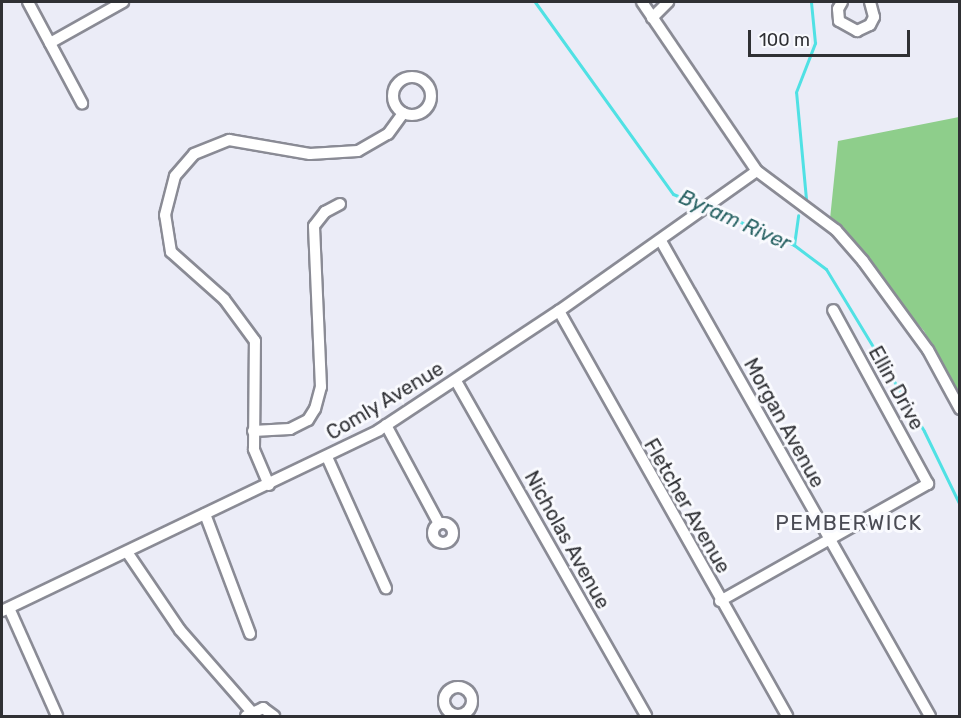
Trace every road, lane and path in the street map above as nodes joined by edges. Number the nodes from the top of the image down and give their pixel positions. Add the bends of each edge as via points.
1 (27, 2) edge
2 (123, 2) edge
3 (642, 2) edge
4 (668, 2) edge
5 (842, 2) edge
6 (870, 2) edge
7 (652, 18) junction
8 (50, 43) junction
9 (82, 103) dead end
10 (403, 113) dead end
11 (757, 171) junction
12 (340, 204) dead end
13 (661, 241) junction
14 (833, 310) dead end
15 (559, 311) junction
16 (456, 381) junction
17 (960, 409) edge
18 (386, 425) junction
19 (254, 431) junction
20 (327, 457) junction
21 (269, 485) junction
22 (205, 514) junction
23 (439, 524) dead end
24 (828, 539) junction
25 (127, 552) junction
26 (386, 588) dead end
27 (720, 601) junction
28 (5, 609) edge
29 (250, 634) dead end
30 (248, 714) edge
31 (57, 717) edge
32 (274, 717) edge
33 (646, 717) edge
34 (787, 717) edge
35 (930, 717) edge

1 - 8 street
2 - 8 street
3 - 7 street
4 - 7 street
5 - 6 street via 839,21 857,31 870,25 874,17
7 - 11 street
8 - 9 street
10 - 19 street via 388,134 358,151 310,154 229,140 194,153 175,176 165,215 171,252 224,299 255,341
11 - 13 street, Comly Avenue
11 - 17 street via 836,230 850,245 918,334
12 - 19 street via 317,219 313,233 321,387 315,409 308,420 296,427
13 - 15 street, Comly Avenue
13 - 24 street, Morgan Avenue
14 - 24 street, Ellin Drive via 928,484
15 - 16 street, Comly Avenue
15 - 27 street, Fletcher Avenue
16 - 18 street, Comly Avenue
16 - 33 street, Nicholas Avenue
18 - 20 street, Comly Avenue
18 - 23 street
19 - 21 street via 257,461
20 - 21 street, Comly Avenue
20 - 26 street
21 - 22 street, Comly Avenue
22 - 25 street, Comly Avenue
22 - 29 street
24 - 27 street
24 - 35 street, Morgan Avenue
25 - 28 street, Comly Avenue
25 - 30 street via 180,630
27 - 34 street, Fletcher Avenue
28 - 31 street
30 - 32 street via 263,708

